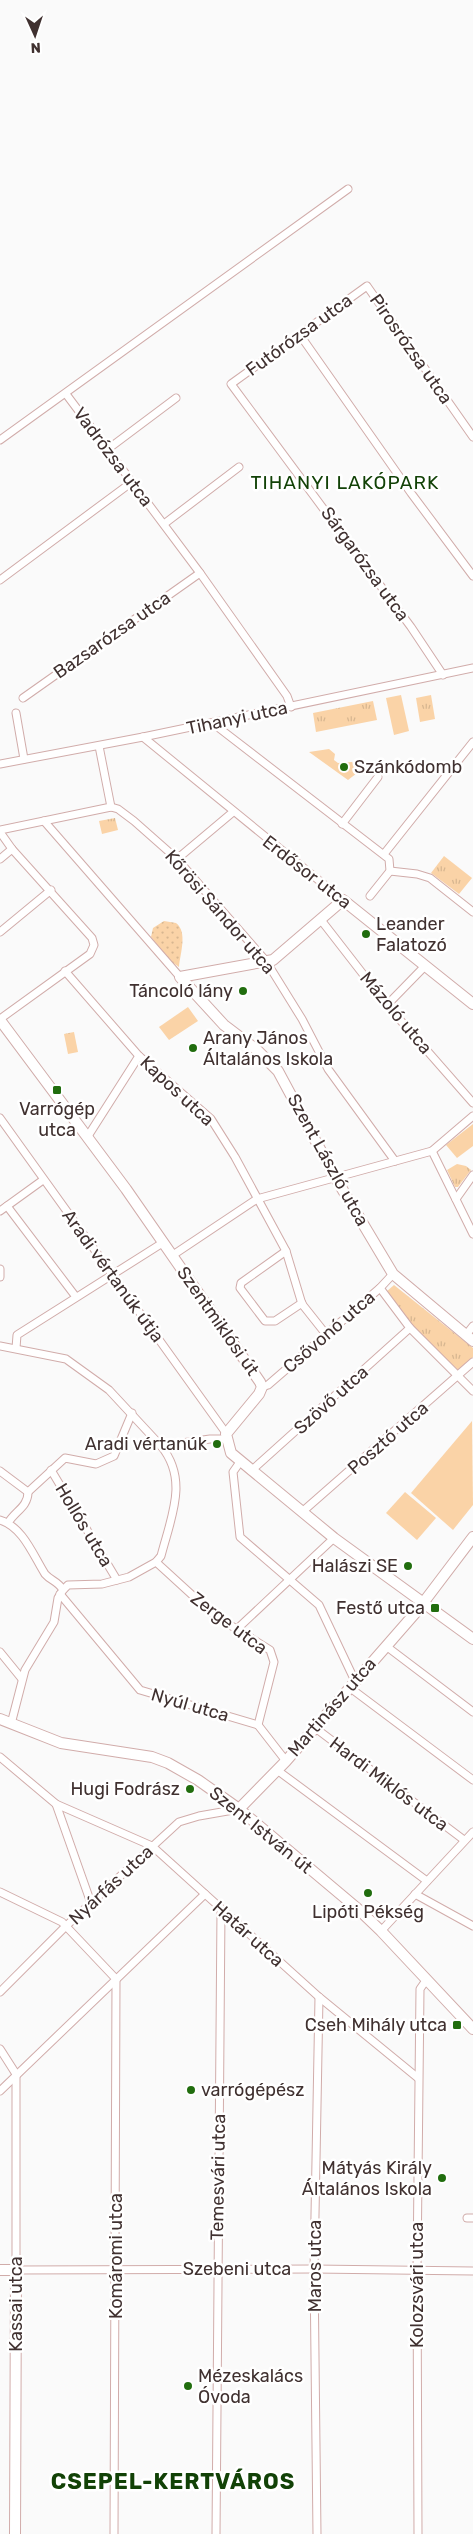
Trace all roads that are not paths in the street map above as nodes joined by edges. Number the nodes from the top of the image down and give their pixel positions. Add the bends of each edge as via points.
1 (348, 189) dead end
2 (366, 286) joint
3 (300, 334) junction
4 (232, 384) joint
5 (66, 394) junction
6 (176, 398) dead end
7 (473, 437) edge
8 (0, 440) edge
9 (108, 449) junction
10 (239, 468) dead end
11 (132, 482) junction
12 (164, 524) junction
13 (200, 573) junction
14 (473, 576) edge
15 (0, 580) edge
16 (473, 668) edge
17 (443, 675) junction
18 (23, 698) dead end
19 (291, 707) junction
20 (16, 713) dead end
21 (218, 721) junction
22 (143, 737) junction
23 (473, 742) edge
24 (99, 746) junction
25 (24, 759) junction
26 (0, 764) edge
27 (378, 777) dead end
28 (111, 807) junction
29 (233, 812) junction
30 (44, 821) junction
31 (342, 824) junction
32 (0, 831) edge
33 (12, 849) junction
34 (384, 854) junction
35 (0, 859) edge
36 (177, 859) junction
37 (390, 871) junction
38 (51, 890) junction
39 (370, 896) dead end
40 (343, 900) junction
41 (473, 912) edge
42 (321, 920) junction
43 (0, 932) edge
44 (266, 962) junction
45 (425, 966) junction
46 (65, 971) junction
47 (210, 972) junction
48 (180, 977) junction
49 (189, 988) junction
50 (473, 1004) edge
51 (387, 1005) junction
52 (0, 1019) edge
53 (139, 1056) junction
54 (473, 1103) edge
55 (473, 1116) edge
56 (2, 1124) edge
57 (88, 1136) junction
58 (432, 1151) junction
59 (395, 1161) junction
60 (473, 1175) edge
61 (335, 1177) junction
62 (43, 1180) junction
63 (257, 1198) junction
64 (456, 1199) junction
65 (7, 1206) junction
66 (0, 1211) edge
67 (473, 1234) edge
68 (164, 1242) junction
69 (286, 1251) junction
70 (173, 1255) junction
71 (0, 1270) edge
72 (393, 1274) junction
73 (113, 1276) junction
74 (0, 1277) edge
75 (380, 1288) junction
76 (76, 1297) junction
77 (302, 1303) junction
78 (473, 1326) edge
79 (410, 1328) junction
80 (325, 1333) junction
81 (470, 1338) edge
82 (0, 1346) edge
83 (16, 1348) junction
84 (473, 1362) edge
85 (460, 1375) junction
86 (262, 1387) junction
87 (473, 1391) edge
88 (132, 1413) junction
89 (226, 1436) junction
90 (161, 1446) junction
91 (240, 1462) junction
92 (51, 1470) junction
93 (0, 1471) edge
94 (251, 1471) junction
95 (28, 1492) junction
96 (302, 1512) junction
97 (0, 1520) edge
98 (8, 1523) junction
99 (473, 1537) edge
100 (334, 1538) junction
101 (469, 1550) edge
102 (156, 1562) junction
103 (117, 1580) junction
104 (290, 1580) junction
105 (61, 1592) junction
106 (422, 1603) junction
107 (237, 1629) junction
108 (473, 1639) edge
109 (386, 1646) junction
110 (0, 1652) edge
111 (22, 1678) junction
112 (352, 1684) junction
113 (473, 1712) edge
114 (0, 1719) edge
115 (11, 1724) junction
116 (258, 1724) junction
117 (314, 1727) junction
118 (0, 1757) edge
119 (286, 1761) junction
120 (277, 1770) junction
121 (473, 1780) edge
122 (56, 1804) junction
123 (239, 1809) junction
124 (473, 1832) edge
125 (464, 1840) junction
126 (152, 1846) junction
127 (427, 1881) junction
128 (0, 1892) edge
129 (205, 1894) junction
130 (415, 1894) junction
131 (91, 1903) junction
132 (221, 1910) junction
133 (66, 1926) junction
134 (473, 1926) edge
135 (381, 1930) junction
136 (116, 1978) junction
137 (427, 1979) junction
138 (0, 1992) edge
139 (319, 1997) junction
140 (473, 2029) edge
141 (0, 2049) edge
142 (16, 2074) junction
143 (418, 2078) junction
144 (0, 2091) edge
145 (314, 2268) junction
146 (116, 2269) junction
147 (0, 2270) edge
148 (16, 2270) junction
149 (217, 2270) junction
150 (417, 2270) junction
151 (473, 2271) edge
152 (15, 2534) edge
153 (114, 2534) edge
154 (216, 2534) edge
155 (316, 2534) edge
156 (418, 2534) edge

1 - 5 street, Vadrózsa utca
2 - 3 street, Futórózsa utca
2 - 7 street, Pirosrózsa utca
3 - 4 street, Futórózsa utca
3 - 14 street
4 - 17 street, Sárgarózsa utca
5 - 8 street
5 - 9 street, Vadrózsa utca
6 - 9 street
9 - 11 street, Vadrózsa utca
10 - 12 street
11 - 12 street, Vadrózsa utca
11 - 15 street
12 - 13 street, Vadrózsa utca
13 - 18 street, Bazsarózsa utca
13 - 19 street, Vadrózsa utca via 282,689
16 - 17 street, Tihanyi utca
17 - 19 street, Tihanyi utca
19 - 21 street, Tihanyi utca
20 - 25 street
21 - 22 street, Tihanyi utca
21 - 31 street via 219,728
22 - 24 street, Tihanyi utca
22 - 29 street, Erdősor utca
23 - 34 street
24 - 25 street, Tihanyi utca
24 - 28 street
25 - 26 street, Tihanyi utca
27 - 31 street
28 - 30 street
28 - 36 street, Kőrösi Sándor utca via 134,821
29 - 36 street
29 - 40 street, Erdősor utca
30 - 32 street
30 - 48 street, Szent László utca
31 - 34 street
32 - 33 street
33 - 35 street
33 - 38 street
34 - 37 street via 391,863
36 - 44 street, Kőrösi Sándor utca
37 - 39 street, Erdősor utca
37 - 41 street via 430,878
38 - 43 street
38 - 46 street via 92,938 94,948
40 - 42 street
40 - 45 street, Erdősor utca
42 - 44 street via 278,956
42 - 51 street, Mázoló utca
44 - 47 street
44 - 59 street, Kőrösi Sándor utca via 302,1019 328,1069
45 - 50 street, Erdősor utca
45 - 51 street
46 - 52 street
46 - 53 street, Kapos utca
47 - 48 street
47 - 49 street
48 - 49 street, Szent László utca
49 - 61 street, Szent László utca via 224,1025 278,1071
51 - 54 street, Mázoló utca
52 - 57 street, Szentmiklósi út
53 - 57 street
53 - 63 street, Kapos utca via 210,1119
55 - 58 street
56 - 62 street, Aradi vértanúk útja
57 - 68 street, Szentmiklósi út
58 - 59 street
58 - 64 street
59 - 61 street
60 - 64 street
61 - 63 street
61 - 72 street, Szent László utca
62 - 65 street
62 - 73 street, Aradi vértanúk útja
63 - 69 street, Kapos utca
63 - 70 street
64 - 67 street
65 - 66 street
65 - 76 street
68 - 70 street, Szentmiklósi út
68 - 73 street
69 - 77 street, Kapos utca
69 - 77 street via 240,1283 240,1288 265,1321 274,1321
70 - 86 street, Szentmiklósi út
71 - 74 street
72 - 75 street, Csővonó utca
72 - 81 street, Szent László utca
73 - 76 street
73 - 89 street, Aradi vértanúk útja
75 - 79 street
75 - 80 street, Csővonó utca
76 - 83 street via 17,1335
77 - 80 street, Kapos utca
78 - 81 street
79 - 85 street
79 - 94 street, Szövő utca
80 - 86 street, Csővonó utca
82 - 83 street
83 - 88 street via 66,1359 109,1390
84 - 85 street, Posztó utca
85 - 87 street
85 - 96 street, Posztó utca
86 - 89 street, Szentmiklósi út via 260,1394
88 - 90 street
88 - 92 street via 114,1456 96,1464 65,1458
89 - 90 street
89 - 91 street via 228,1448
90 - 102 street via 172,1462 176,1490 161,1556
91 - 94 street
91 - 104 street via 232,1472 240,1537
92 - 95 street
92 - 103 street, Hollós utca
93 - 95 street
94 - 96 street
95 - 98 street via 24,1506
96 - 100 street
97 - 98 street
98 - 105 street, Nyúl utca via 25,1540 48,1576 58,1582
99 - 101 street
100 - 104 street
100 - 106 street
101 - 106 street
102 - 103 street
102 - 107 street, Zerge utca via 207,1610
103 - 105 street via 87,1586 68,1585
104 - 107 street
104 - 112 street via 319,1605
105 - 111 street via 54,1622
105 - 116 street, Nyúl utca via 140,1690
106 - 108 street
106 - 109 street, Martinász utca
107 - 116 street, Zerge utca via 263,1645 272,1654 274,1662
109 - 112 street, Martinász utca
109 - 113 street
110 - 111 street
111 - 115 street
112 - 117 street, Martinász utca
112 - 121 street
114 - 115 street, Szent István út
115 - 123 street, Szent István út via 60,1744 136,1754 168,1763
116 - 119 street
117 - 119 street, Martinász utca
117 - 125 street, Hardi Miklós utca
118 - 122 street
119 - 120 street, Martinász utca
120 - 123 street, Martinász utca
120 - 127 street
122 - 126 street
122 - 131 street
123 - 126 street, Nyárfás utca via 180,1822
123 - 135 street, Szent István út
124 - 125 street
125 - 127 street
126 - 129 street
126 - 131 street, Nyárfás utca
127 - 130 street
128 - 133 street
129 - 132 street, Határ utca
129 - 136 street, Határ utca
130 - 134 street
130 - 135 street
131 - 133 street, Nyárfás utca
132 - 139 street, Határ utca
132 - 149 street, Temesvári utca
133 - 136 street
133 - 138 street, Nyárfás utca
135 - 137 street, Szent István út
136 - 142 street, Határ utca
136 - 146 street, Komáromi utca
137 - 140 street, Szent István út
137 - 143 street, Kolozsvári utca via 420,1989
139 - 143 street, Határ utca
139 - 145 street, Maros utca
141 - 142 street
142 - 144 street, Határ utca
142 - 148 street, Kassai utca
143 - 150 street, Kolozsvári utca
145 - 149 street, Szebeni utca
145 - 150 street, Szebeni utca
145 - 155 street, Maros utca
146 - 148 street, Szebeni utca
146 - 149 street, Szebeni utca
146 - 153 street, Komáromi utca
147 - 148 street, Szebeni utca
148 - 152 street, Kassai utca
149 - 154 street, Temesvári utca
150 - 151 street, Szebeni utca
150 - 156 street, Kolozsvári utca

